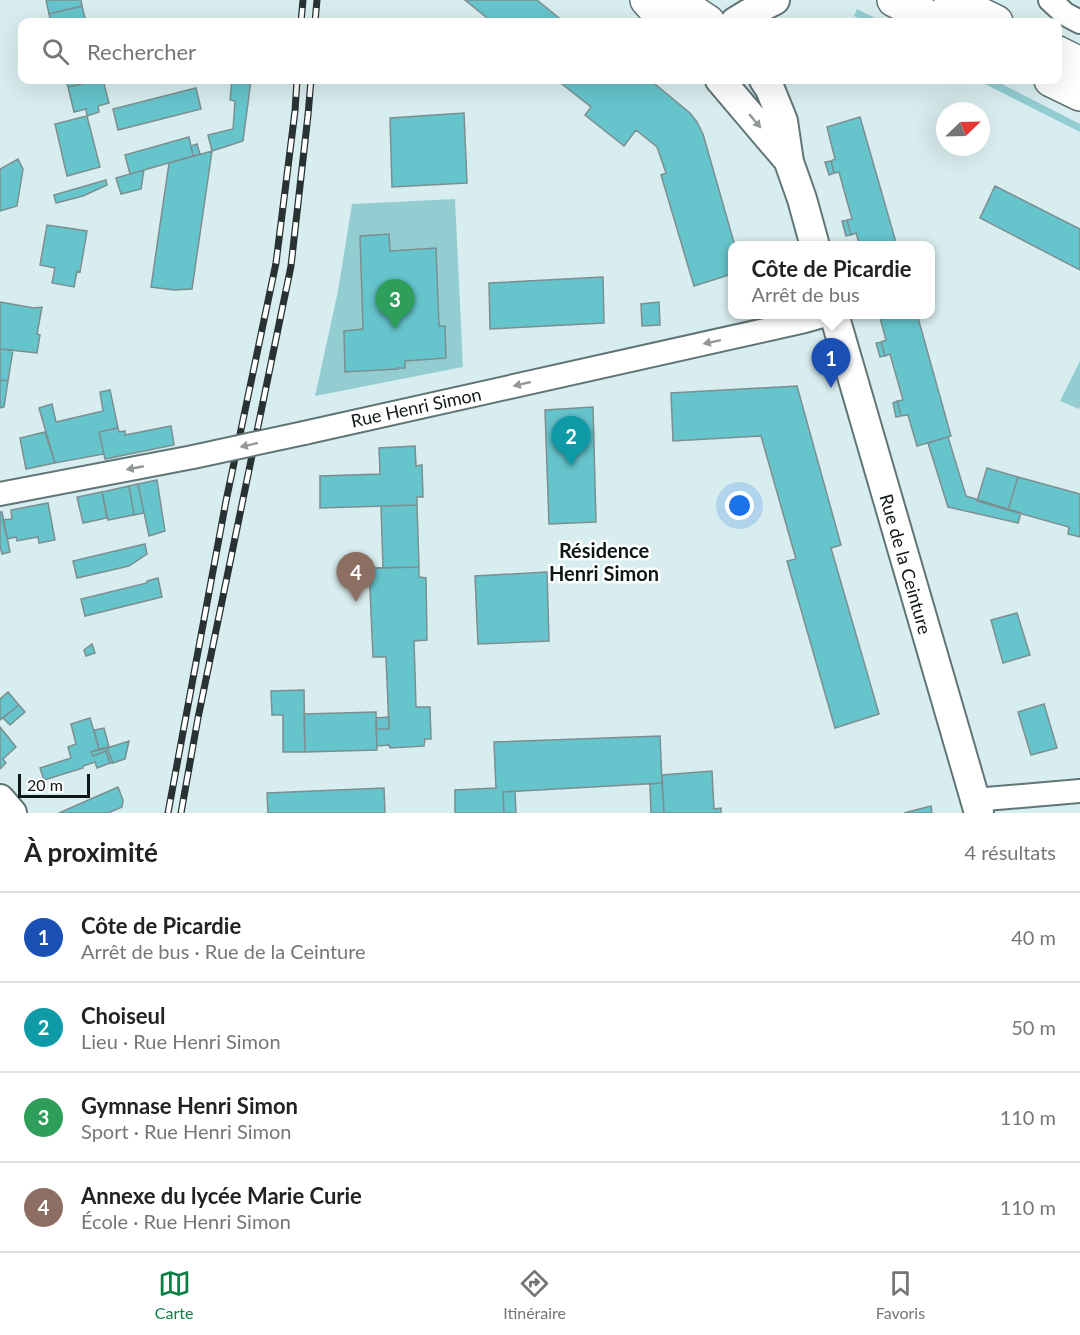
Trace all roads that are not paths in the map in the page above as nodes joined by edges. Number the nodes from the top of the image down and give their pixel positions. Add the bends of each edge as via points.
1 (647, 0) edge
2 (683, 0) edge
3 (775, 0) edge
4 (782, 0) edge
5 (894, 0) edge
6 (951, 0) edge
7 (1050, 0) edge
8 (663, 18) edge
9 (702, 18) edge
10 (742, 18) edge
11 (773, 18) edge
12 (931, 18) edge
13 (988, 18) edge
14 (1080, 22) edge
15 (1062, 55) edge
16 (1080, 64) edge
17 (723, 84) edge
18 (767, 84) edge
19 (1059, 84) edge
20 (1080, 94) edge
21 (789, 162) junction
22 (814, 241) edge
23 (814, 319) edge
24 (833, 319) edge
25 (0, 494) edge
26 (1080, 790) edge
27 (0, 799) edge
28 (976, 806) edge
29 (12, 813) edge

1 - 8 main road
2 - 9 main road
3 - 10 street
4 - 11 street
5 - 12 main road
6 - 13 main road
7 - 14 street
15 - 16 main road
17 -> 21 street
18 - 21 street via 783,121
19 - 20 main road
21 - 22 street
23 -> 25 street, Rue Henri Simon, bridge via 193,457
24 - 28 street, Rue de la Ceinture
26 - 28 street
27 - 29 street

